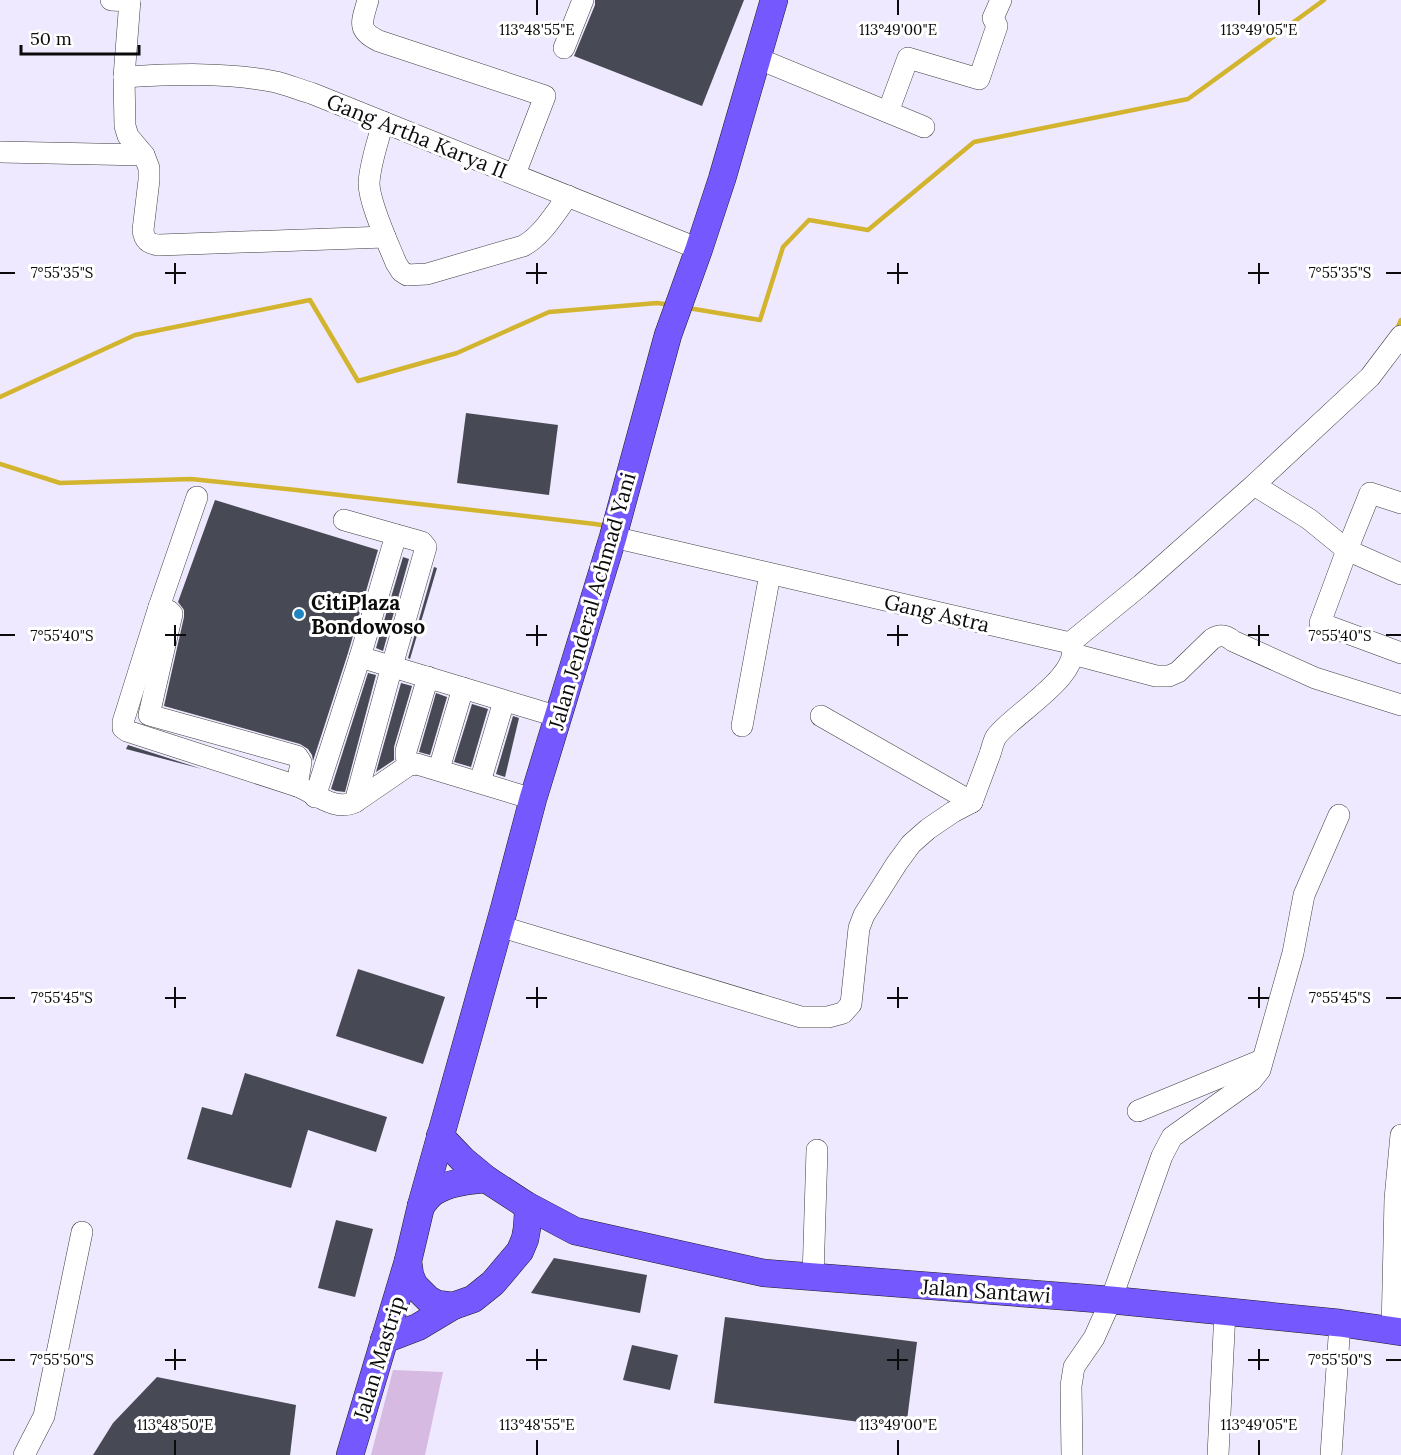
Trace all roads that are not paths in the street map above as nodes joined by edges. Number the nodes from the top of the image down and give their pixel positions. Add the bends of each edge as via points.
1 (124, 0) edge
2 (368, 0) edge
3 (583, 0) edge
4 (774, 0) edge
5 (1001, 0) edge
6 (564, 48) dead end
7 (757, 58) junction
8 (124, 76) junction
9 (888, 112) junction
10 (383, 122) junction
11 (924, 127) dead end
12 (0, 152) edge
13 (144, 154) junction
14 (515, 174) junction
15 (568, 196) junction
16 (385, 237) junction
17 (699, 249) junction
18 (1401, 336) edge
19 (1254, 485) junction
20 (197, 497) dead end
21 (1401, 503) edge
22 (344, 520) dead end
23 (615, 527) junction
24 (396, 535) junction
25 (1347, 550) junction
26 (770, 574) junction
27 (1401, 574) edge
28 (159, 607) junction
29 (1072, 649) junction
30 (1401, 653) edge
31 (360, 657) junction
32 (392, 666) junction
33 (428, 677) junction
34 (463, 688) junction
35 (504, 701) junction
36 (1401, 705) edge
37 (149, 715) junction
38 (821, 716) dead end
39 (559, 717) junction
40 (742, 726) dead end
41 (143, 736) junction
42 (409, 765) junction
43 (439, 769) junction
44 (480, 782) junction
45 (297, 786) junction
46 (315, 797) junction
47 (533, 799) junction
48 (355, 802) junction
49 (972, 802) junction
50 (1339, 815) dead end
51 (499, 926) junction
52 (1262, 1060) junction
53 (1138, 1111) dead end
54 (1401, 1135) edge
55 (440, 1136) junction
56 (817, 1150) dead end
57 (486, 1179) junction
58 (421, 1206) junction
59 (526, 1206) junction
60 (575, 1230) junction
61 (82, 1232) dead end
62 (520, 1251) junction
63 (408, 1261) junction
64 (813, 1277) junction
65 (1111, 1300) junction
66 (453, 1306) junction
67 (1224, 1311) junction
68 (1340, 1323) junction
69 (1396, 1331) edge
70 (384, 1340) junction
71 (24, 1455) edge
72 (350, 1455) edge
73 (1072, 1455) edge
74 (1218, 1455) edge
75 (1331, 1455) edge

1 - 8 street
2 - 14 street via 363,24 369,36 545,96
3 - 6 street
4 - 7 main road, Jalan Jenderal Achmad Yani
5 - 9 street via 993,18 997,26 979,80 908,58
7 - 9 street
7 - 17 main road, Jalan Jenderal Achmad Yani
8 - 10 street, Gang Artha Karya II via 212,75 278,82
8 - 13 street via 125,126 128,136
9 - 11 street
10 - 14 street, Gang Artha Karya II
10 - 16 street via 369,183
12 - 13 street
13 - 16 street via 149,180 143,234 150,244
14 - 15 street, Gang Artha Karya II
15 - 16 street via 531,242 427,274 414,276 401,271
15 - 17 street, Gang Artha Karya II
17 - 23 main road, Jalan Jenderal Achmad Yani via 668,335
18 - 19 street via 1370,377
19 - 25 street via 1309,519
19 - 29 street
20 - 28 street
21 - 25 street via 1370,492
22 - 24 street
23 - 26 street, Gang Astra
23 - 39 main road, Jalan Jenderal Achmad Yani
24 - 31 street
24 - 32 street via 422,542 426,547
25 - 27 street
25 - 30 street via 1320,623
26 - 29 street, Gang Astra
26 - 40 street
28 - 37 street via 172,614
28 - 41 street via 123,722 127,731
29 - 36 street, Gang Astra via 1156,676 1169,676 1212,639 1224,635 1315,678
29 - 49 street via 1072,660 1054,685 995,739
31 - 32 street
31 - 46 street
32 - 33 street
32 - 48 street
33 - 34 street
33 - 42 street via 406,751
34 - 35 street
34 - 43 street
35 - 39 street
35 - 44 street
37 - 41 street
37 - 45 street via 297,756 301,762
38 - 49 street
39 - 47 main road, Jalan Jenderal Achmad Yani
41 - 45 street
42 - 43 street
42 - 48 street
43 - 44 street
44 - 47 street
45 - 46 street
46 - 48 street via 342,806
47 - 51 main road, Jalan Jenderal Achmad Yani
49 - 51 street via 928,829 897,863 864,915 851,1004 843,1013 828,1017 801,1017
50 - 52 street via 1304,895 1293,952
51 - 55 main road, Jalan Jenderal Achmad Yani
52 - 53 street
52 - 65 street via 1252,1080 1172,1137
54 - 69 street via 1395,1200
55 - 57 main road
55 - 58 main road, Jalan Jenderal Achmad Yani
56 - 64 street
57 - 58 main road via 445,1186 432,1192
57 - 59 main road
58 - 63 main road
59 - 60 main road, Jalan Santawi
59 - 62 main road via 527,1228
60 - 62 main road, Jalan Santawi via 546,1237
60 - 64 main road, Jalan Santawi via 764,1273
61 - 71 street via 44,1416
62 - 66 main road via 493,1283 473,1299
63 - 66 main road via 420,1293 437,1304
63 - 70 main road, Jalan Mastrip
64 - 65 main road, Jalan Santawi
65 - 67 main road, Jalan Santawi
65 - 73 street via 1094,1338 1074,1367
66 - 70 main road via 418,1327
67 - 68 main road, Jalan Santawi
67 - 74 street
68 - 69 main road, Jalan Santawi
68 - 75 street
70 - 72 main road, Jalan Mastrip

